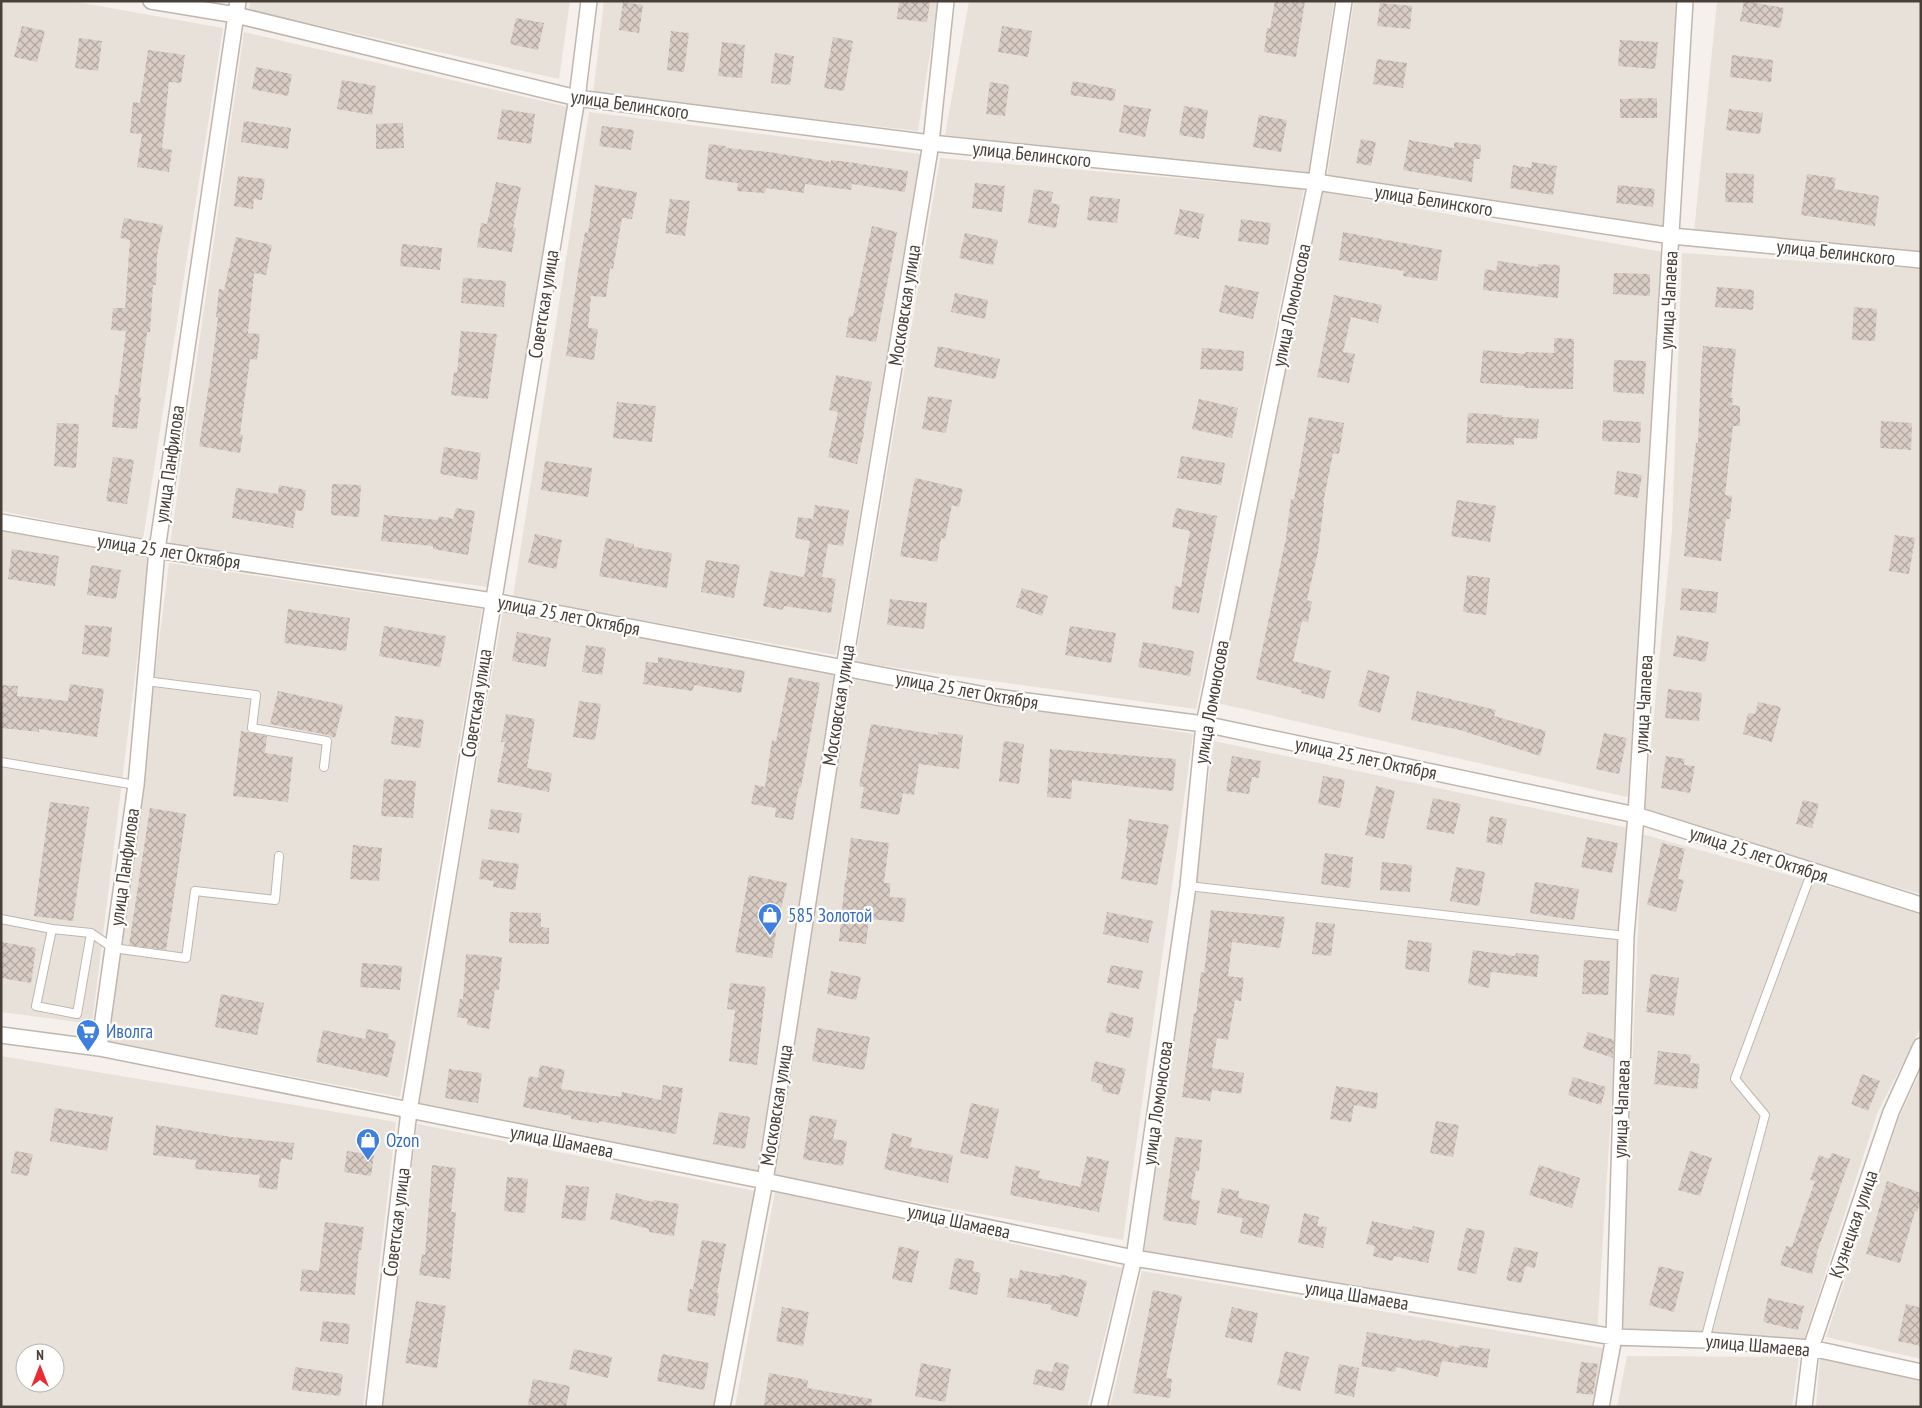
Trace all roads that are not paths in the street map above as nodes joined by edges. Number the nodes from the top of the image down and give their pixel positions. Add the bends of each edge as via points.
1 (151, 1) edge
2 (589, 1) edge
3 (946, 1) edge
4 (1344, 1) edge
5 (1685, 1) edge
6 (237, 8) edge
7 (577, 98) junction
8 (931, 143) junction
9 (1316, 182) junction
10 (1672, 236) junction
11 (1921, 260) edge
12 (1, 522) edge
13 (157, 550) junction
14 (493, 601) junction
15 (844, 668) junction
16 (146, 681) junction
17 (1204, 724) junction
18 (1, 762) edge
19 (324, 767) dead end
20 (136, 785) junction
21 (1636, 815) junction
22 (279, 856) dead end
23 (1812, 871) junction
24 (1188, 886) junction
25 (1921, 906) edge
26 (1, 919) edge
27 (52, 929) junction
28 (92, 933) junction
29 (1626, 936) junction
30 (113, 948) junction
31 (1, 1035) edge
32 (1921, 1046) edge
33 (99, 1048) junction
34 (409, 1111) junction
35 (765, 1181) junction
36 (1134, 1258) junction
37 (1614, 1337) junction
38 (1706, 1340) junction
39 (1811, 1348) junction
40 (1921, 1372) edge
41 (374, 1407) edge
42 (722, 1407) edge
43 (1100, 1407) edge
44 (1601, 1407) edge
45 (1804, 1407) edge

1 - 6 street, улица Белинского
2 - 7 street, Советская улица
3 - 8 street, Московская улица
4 - 9 street, улица Ломоносова
5 - 10 street, улица Чапаева
6 - 7 street, улица Белинского
6 - 13 street, улица Панфилова
7 - 8 street, улица Белинского
7 - 14 street, Советская улица
8 - 9 street, улица Белинского
8 - 15 street, Московская улица
9 - 10 street, улица Белинского
9 - 17 street, улица Ломоносова
10 - 11 street, улица Белинского
10 - 21 street, улица Чапаева
12 - 13 street, улица 25 лет Октября
13 - 14 street, улица 25 лет Октября
13 - 16 street, улица Панфилова
14 - 15 street, улица 25 лет Октября
14 - 34 street, Советская улица
15 - 17 street, улица 25 лет Октября via 996,697
15 - 35 street, Московская улица
16 - 19 lane via 256,695 252,728 327,741
16 - 20 street, улица Панфилова
17 - 21 street, улица 25 лет Октября
17 - 24 street, улица Ломоносова
18 - 20 lane
20 - 30 street, улица Панфилова
21 - 23 street, улица 25 лет Октября
21 - 29 street, улица Чапаева
22 - 30 lane via 275,900 195,891 186,958
23 - 25 street, улица 25 лет Октября
23 - 38 lane via 1735,1079 1764,1115
24 - 29 lane
24 - 36 street, улица Ломоносова
26 - 27 lane
27 - 28 lane
27 - 28 lane via 36,1006 77,1014
28 - 30 lane
29 - 37 street, улица Чапаева
30 - 33 street, улица Панфилова
31 - 33 street, улица Шамаева
32 - 39 street, Кузнецкая улица via 1891,1112
33 - 34 street, улица Шамаева
34 - 35 street, улица Шамаева
34 - 41 street, Советская улица
35 - 36 street, улица Шамаева
35 - 42 street, Московская улица
36 - 37 street, улица Шамаева
36 - 43 street, улица Ломоносова
37 - 38 street, улица Шамаева
37 - 44 street, улица Чапаева
38 - 39 street, улица Шамаева
39 - 40 street, улица Шамаева
39 - 45 street, Кузнецкая улица

